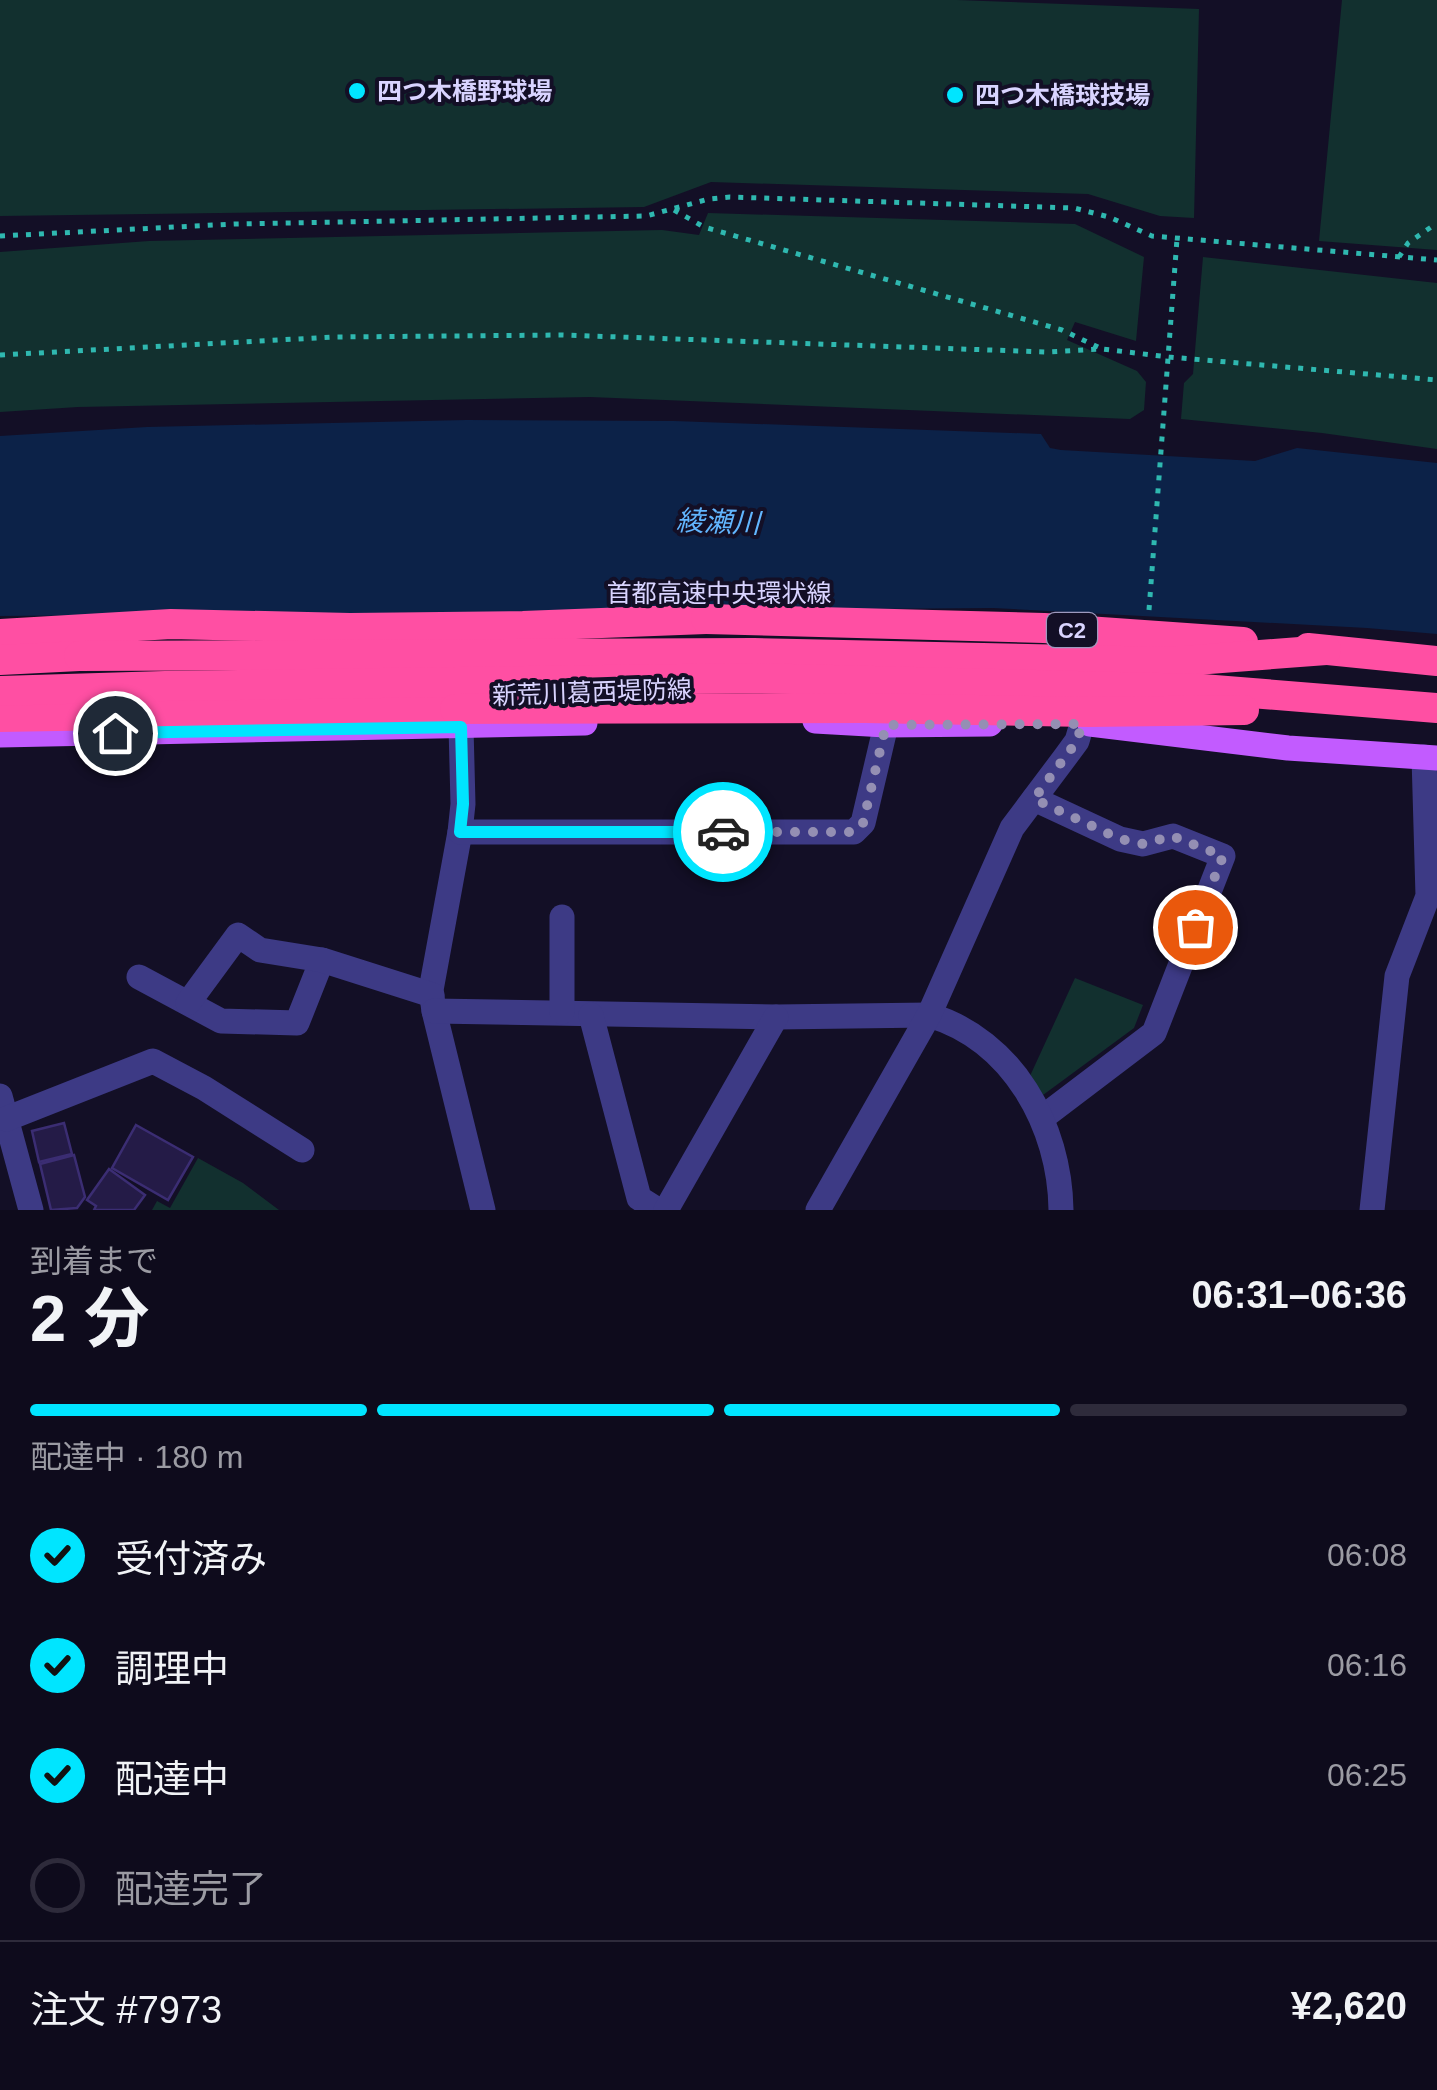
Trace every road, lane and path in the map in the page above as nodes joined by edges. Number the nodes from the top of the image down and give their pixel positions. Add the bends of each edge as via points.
1 (674, 210) junction
2 (1437, 223) edge
3 (0, 236) edge
4 (1176, 239) junction
5 (1399, 257) junction
6 (1437, 260) edge
7 (1102, 349) junction
8 (0, 354) edge
9 (1169, 357) junction
10 (1437, 380) edge
11 (1148, 614) dead end
12 (0, 634) edge
13 (1326, 650) junction
14 (0, 660) edge
15 (1437, 662) edge
16 (0, 680) edge
17 (0, 691) edge
18 (1437, 709) edge
19 (0, 717) edge
20 (740, 718) junction
21 (1082, 724) junction
22 (886, 725) junction
23 (461, 727) junction
24 (0, 735) edge
25 (1430, 757) edge
26 (1034, 799) junction
27 (460, 832) junction
28 (562, 917) dead end
29 (1429, 919) edge
30 (322, 960) junction
31 (139, 977) dead end
32 (188, 1003) junction
33 (433, 1003) junction
34 (562, 1012) junction
35 (591, 1015) junction
36 (928, 1016) junction
37 (776, 1017) junction
38 (3, 1107) edge
39 (1042, 1118) junction
40 (302, 1150) dead end
41 (0, 1191) edge
42 (30, 1206) edge
43 (483, 1210) edge
44 (658, 1210) edge
45 (666, 1210) edge
46 (818, 1210) edge
47 (1061, 1210) edge
48 (1372, 1210) edge

1 - 3 path
1 - 4 path via 730,198 1074,208
1 - 7 path via 704,227 1062,330
2 - 5 path
4 - 5 path
4 - 9 path
5 - 6 path
7 - 8 path via 563,335
7 - 9 path
9 - 10 path
9 - 11 path
12 - 13 highway, 首都高速中央環状線 / C2, bridge via 171,624 369,628 706,620 1044,628
13 - 14 highway, bridge via 1169,662 754,653
13 - 15 highway, 首都高速中央環状線 / C2, bridge
16 - 20 main road, 新荒川葛西堤防線 via 452,667
17 - 18 highway, bridge via 756,678 1202,689
18 - 19 highway, bridge via 494,709
20 - 22 main road
20 - 23 main road, 新荒川葛西堤防線
21 - 22 main road
21 - 25 main road
21 - 26 street
22 - 27 street via 863,823 854,832
23 - 24 main road, 新荒川葛西堤防線
23 - 27 street
25 - 29 street
26 - 36 street via 1012,828
26 - 39 street via 1120,839 1143,844 1172,836 1223,856 1154,1033
27 - 33 street
28 - 34 street
29 - 48 street via 1397,976
30 - 32 street via 260,950 238,936
30 - 32 street via 297,1023 220,1020
30 - 33 street
31 - 32 street
33 - 34 street
33 - 43 street
34 - 35 street
35 - 37 street
35 - 44 street via 639,1198
36 - 37 street
36 - 39 street via 966,1029 986,1045 1007,1064
36 - 46 street
37 - 45 street
38 - 40 street via 153,1060
38 - 42 street
39 - 47 street
41 - 42 street

